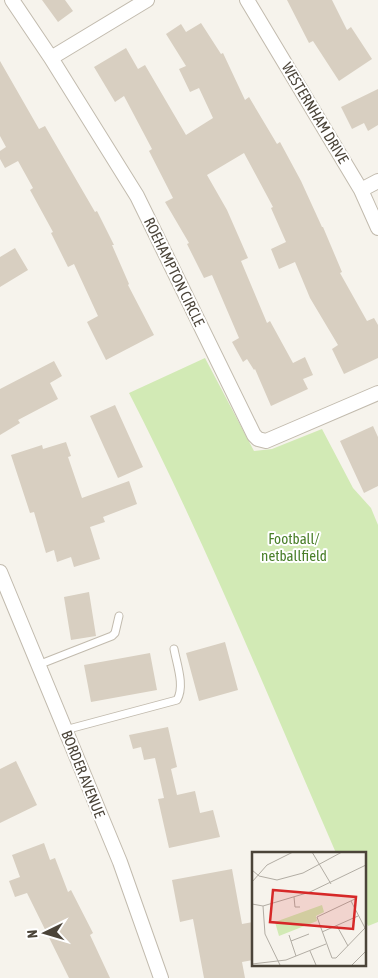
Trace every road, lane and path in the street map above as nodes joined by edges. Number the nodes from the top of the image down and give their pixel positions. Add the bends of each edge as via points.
1 (12, 0) edge
2 (147, 0) edge
3 (247, 0) edge
4 (51, 58) junction
5 (378, 181) edge
6 (361, 190) junction
7 (378, 228) edge
8 (378, 393) edge
9 (0, 572) edge
10 (119, 616) dead end
11 (174, 649) dead end
12 (38, 665) junction
13 (66, 730) junction
14 (161, 978) edge

1 - 4 street, ROEHAMPTON CIRCLE
2 - 4 street
3 - 6 street, WESTERNHAM DRIVE
4 - 8 street, ROEHAMPTON CIRCLE via 137,196 254,435 266,442
5 - 6 street
6 - 7 street, WESTERNHAM DRIVE
9 - 12 street, BORDER AVENUE
10 - 12 lane via 112,636
11 - 13 lane via 181,693 177,700
12 - 13 street, BORDER AVENUE
13 - 14 street, BORDER AVENUE via 120,862

